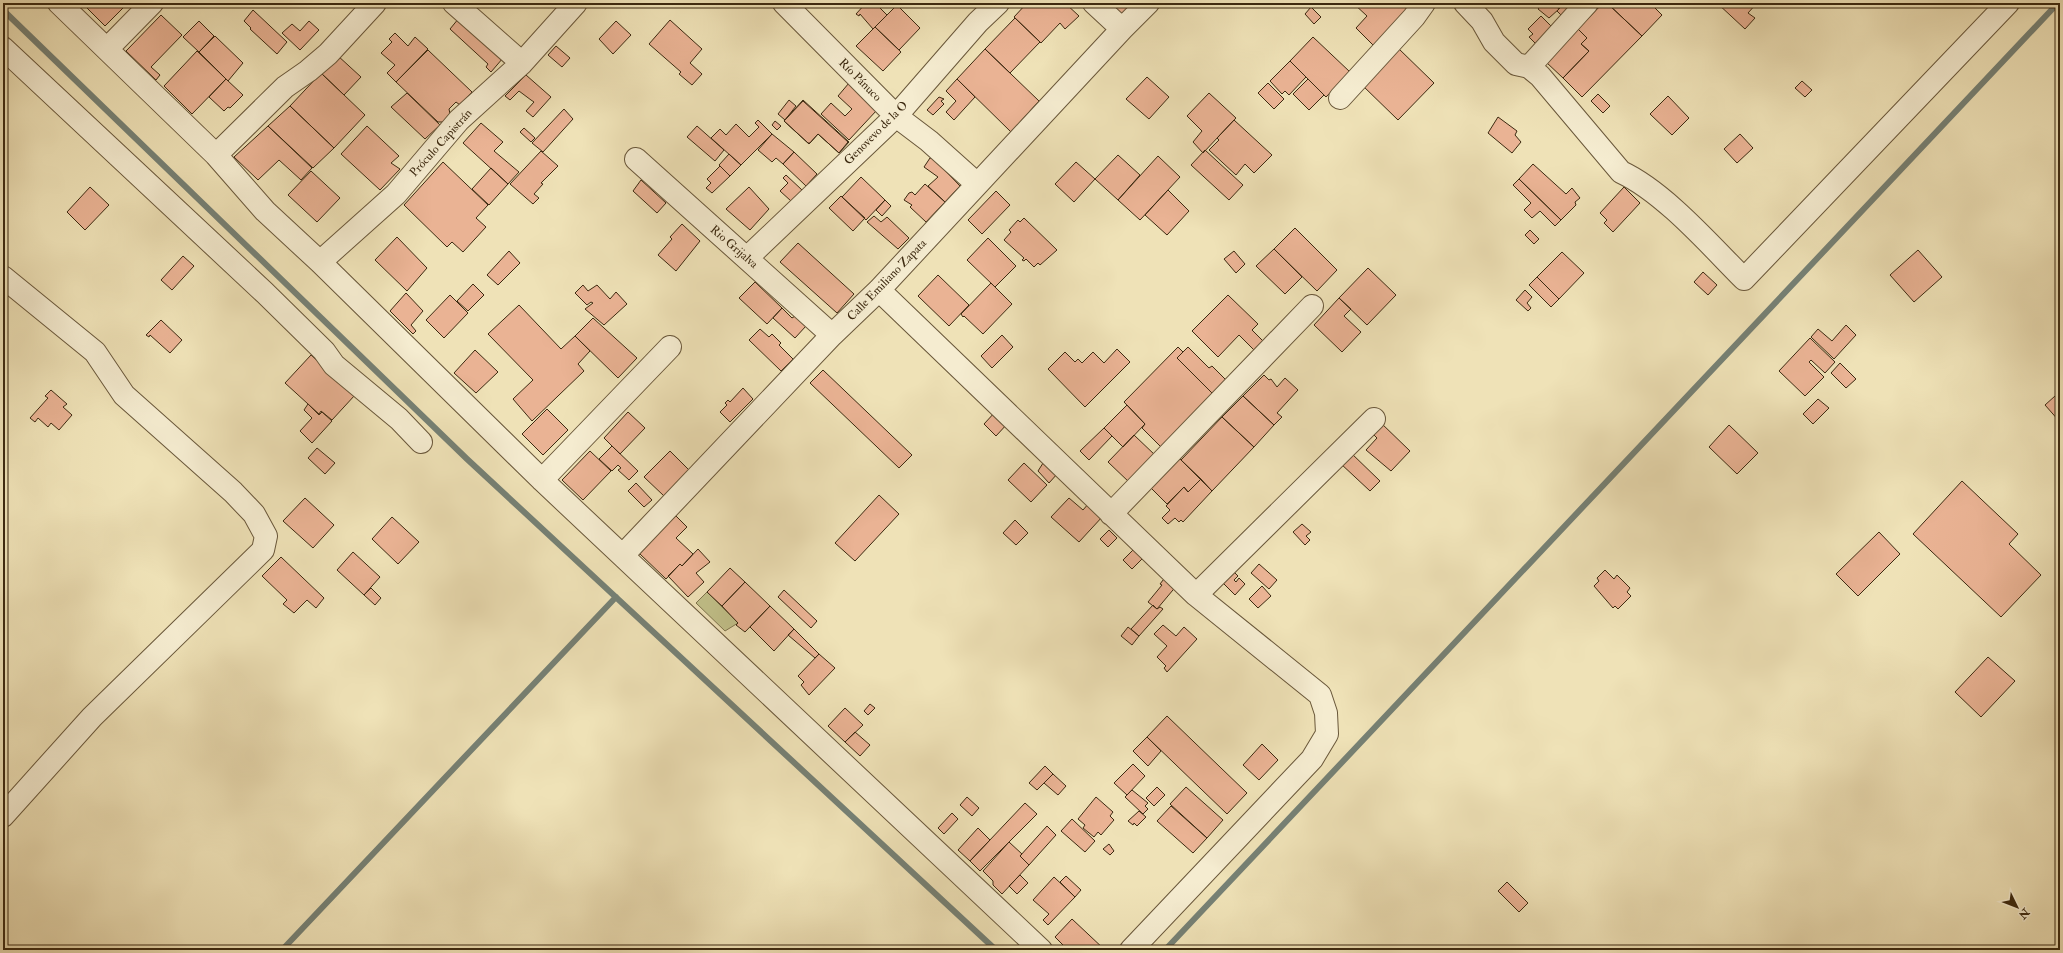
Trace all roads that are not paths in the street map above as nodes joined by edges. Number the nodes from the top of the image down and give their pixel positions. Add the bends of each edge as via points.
1 (59, 3) edge
2 (152, 3) edge
3 (375, 3) edge
4 (454, 3) edge
5 (576, 3) edge
6 (784, 3) edge
7 (998, 3) edge
8 (1094, 3) edge
9 (1148, 3) edge
10 (1424, 3) edge
11 (1465, 3) edge
12 (1587, 3) edge
13 (2008, 3) edge
14 (1122, 29) junction
15 (3, 48) edge
16 (107, 49) junction
17 (522, 63) junction
18 (1529, 67) junction
19 (1340, 98) dead end
20 (896, 116) junction
21 (216, 155) junction
22 (636, 159) dead end
23 (977, 184) junction
24 (747, 258) junction
25 (320, 262) junction
26 (3, 277) edge
27 (879, 290) junction
28 (1312, 306) dead end
29 (832, 335) junction
30 (670, 347) dead end
31 (1374, 419) dead end
32 (421, 442) dead end
33 (542, 480) junction
34 (1111, 514) junction
35 (623, 555) junction
36 (1196, 595) junction
37 (3, 816) edge
38 (1041, 950) edge
39 (1131, 950) edge

1 - 16 street
2 - 16 street
3 - 21 street via 328,54 284,87
4 - 17 street
5 - 17 street, Próculo Capistrán
6 - 20 street, Río Pánuco
7 - 20 street, Genovevo de la O via 978,22
8 - 14 street
9 - 14 street, Calle Emiliano Zapata
10 - 19 street
11 - 18 street via 1482,21 1494,42 1516,64
12 - 18 street
13 - 18 street via 1744,279 1687,222 1638,180 1621,172 1540,76
14 - 23 street, Calle Emiliano Zapata
15 - 32 street via 265,293 324,351 334,365 400,419
16 - 21 street
17 - 25 street, Próculo Capistrán via 459,120 396,194
20 - 23 street, Río Pánuco via 929,141
20 - 24 street, Genovevo de la O
21 - 25 street via 264,210
22 - 24 street, Rio Grijalva
23 - 27 street, Calle Emiliano Zapata
24 - 29 street, Rio Grijalva
25 - 33 street
26 - 37 street via 95,352 124,395 232,492 254,514 266,536 263,550 92,717
27 - 29 street, Calle Emiliano Zapata
27 - 34 street
28 - 34 street
29 - 35 street, Calle Emiliano Zapata
30 - 33 street
31 - 36 street
33 - 35 street
34 - 36 street
35 - 38 street
36 - 39 street via 1320,695 1326,713 1327,734 1312,759

